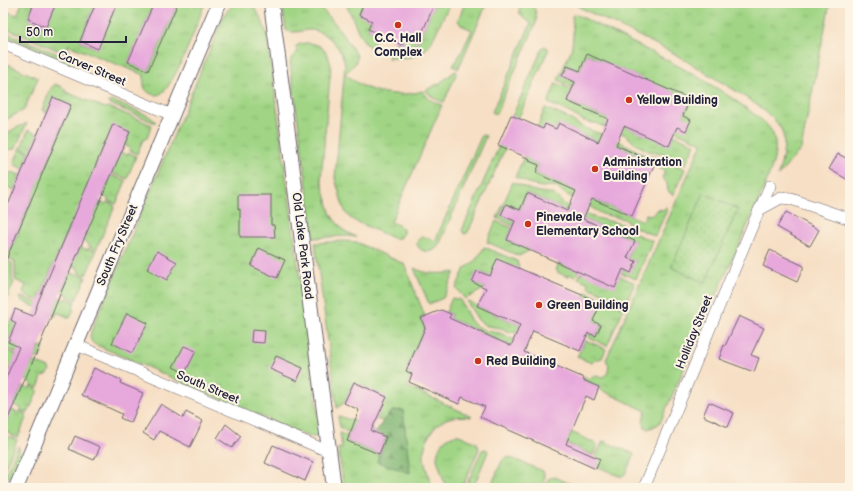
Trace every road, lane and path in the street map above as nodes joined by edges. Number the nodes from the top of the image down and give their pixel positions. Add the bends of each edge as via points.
1 (219, 3) edge
2 (271, 3) edge
3 (3, 44) edge
4 (172, 115) junction
5 (770, 186) dead end
6 (759, 210) junction
7 (850, 219) edge
8 (76, 345) junction
9 (330, 452) junction
10 (3, 486) edge
11 (6, 488) edge
12 (16, 488) edge
13 (334, 488) edge
14 (644, 488) edge

1 - 4 street, South Fry Street
2 - 9 street, Old Lake Park Road
3 - 4 street, Carver Street
4 - 8 street, South Fry Street
5 - 6 street, Holliday Street
6 - 7 street via 781,198
6 - 14 street, Holliday Street
8 - 9 street, South Street
8 - 12 street, South Fry Street
9 - 13 street, Old Lake Park Road
10 - 11 street

